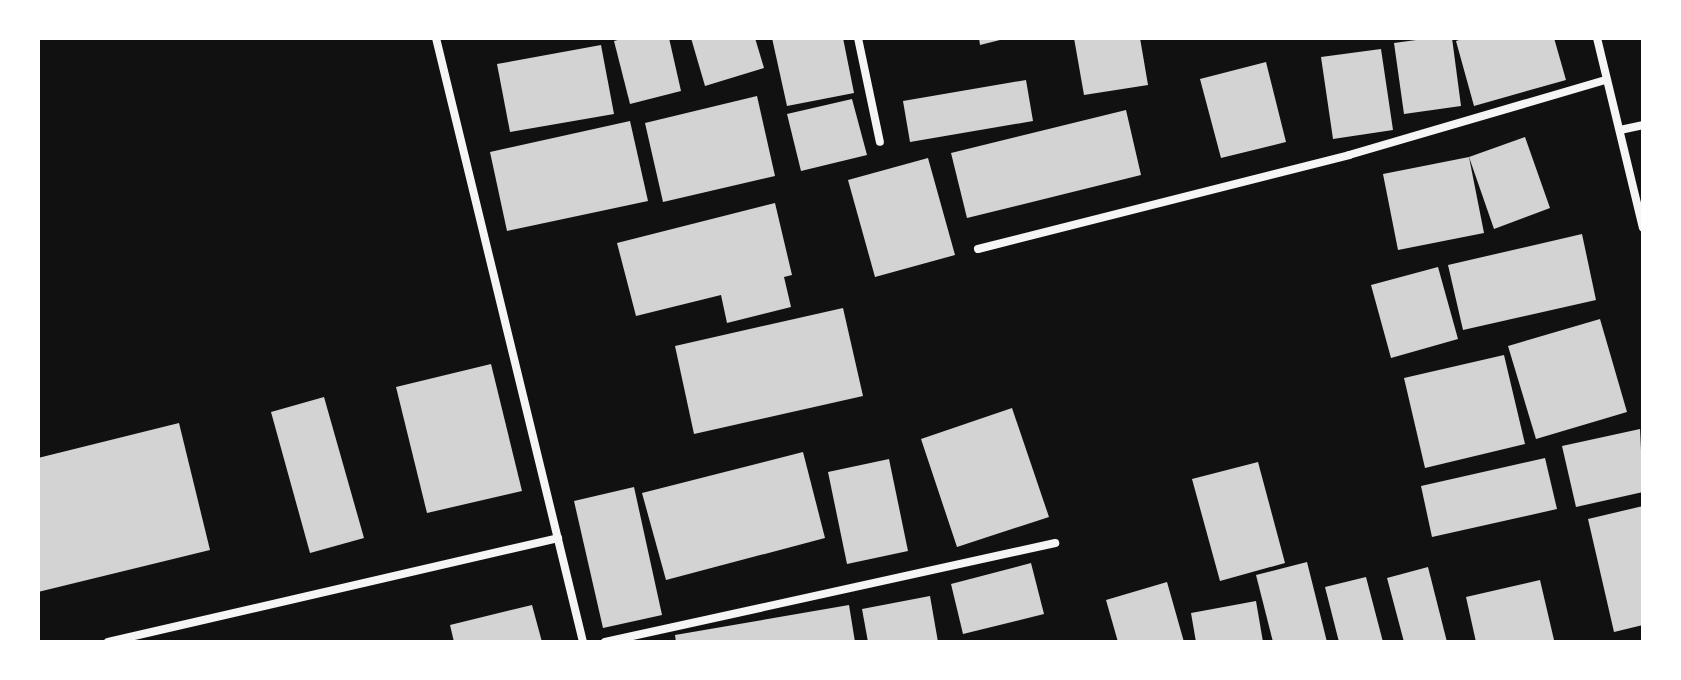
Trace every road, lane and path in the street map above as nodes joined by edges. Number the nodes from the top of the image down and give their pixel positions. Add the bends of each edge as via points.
1 (436, 38) edge
2 (858, 38) edge
3 (1597, 38) edge
4 (1606, 80) junction
5 (1643, 125) edge
6 (1620, 130) junction
7 (880, 142) dead end
8 (1643, 228) edge
9 (978, 249) dead end
10 (558, 538) junction
11 (1055, 543) dead end
12 (108, 642) edge
13 (583, 642) edge
14 (605, 642) edge

1 - 10 street
2 - 7 street
3 - 4 street
4 - 6 street
4 - 9 street via 1349,155
5 - 6 street
6 - 8 street
10 - 12 street
10 - 13 street
11 - 14 street

